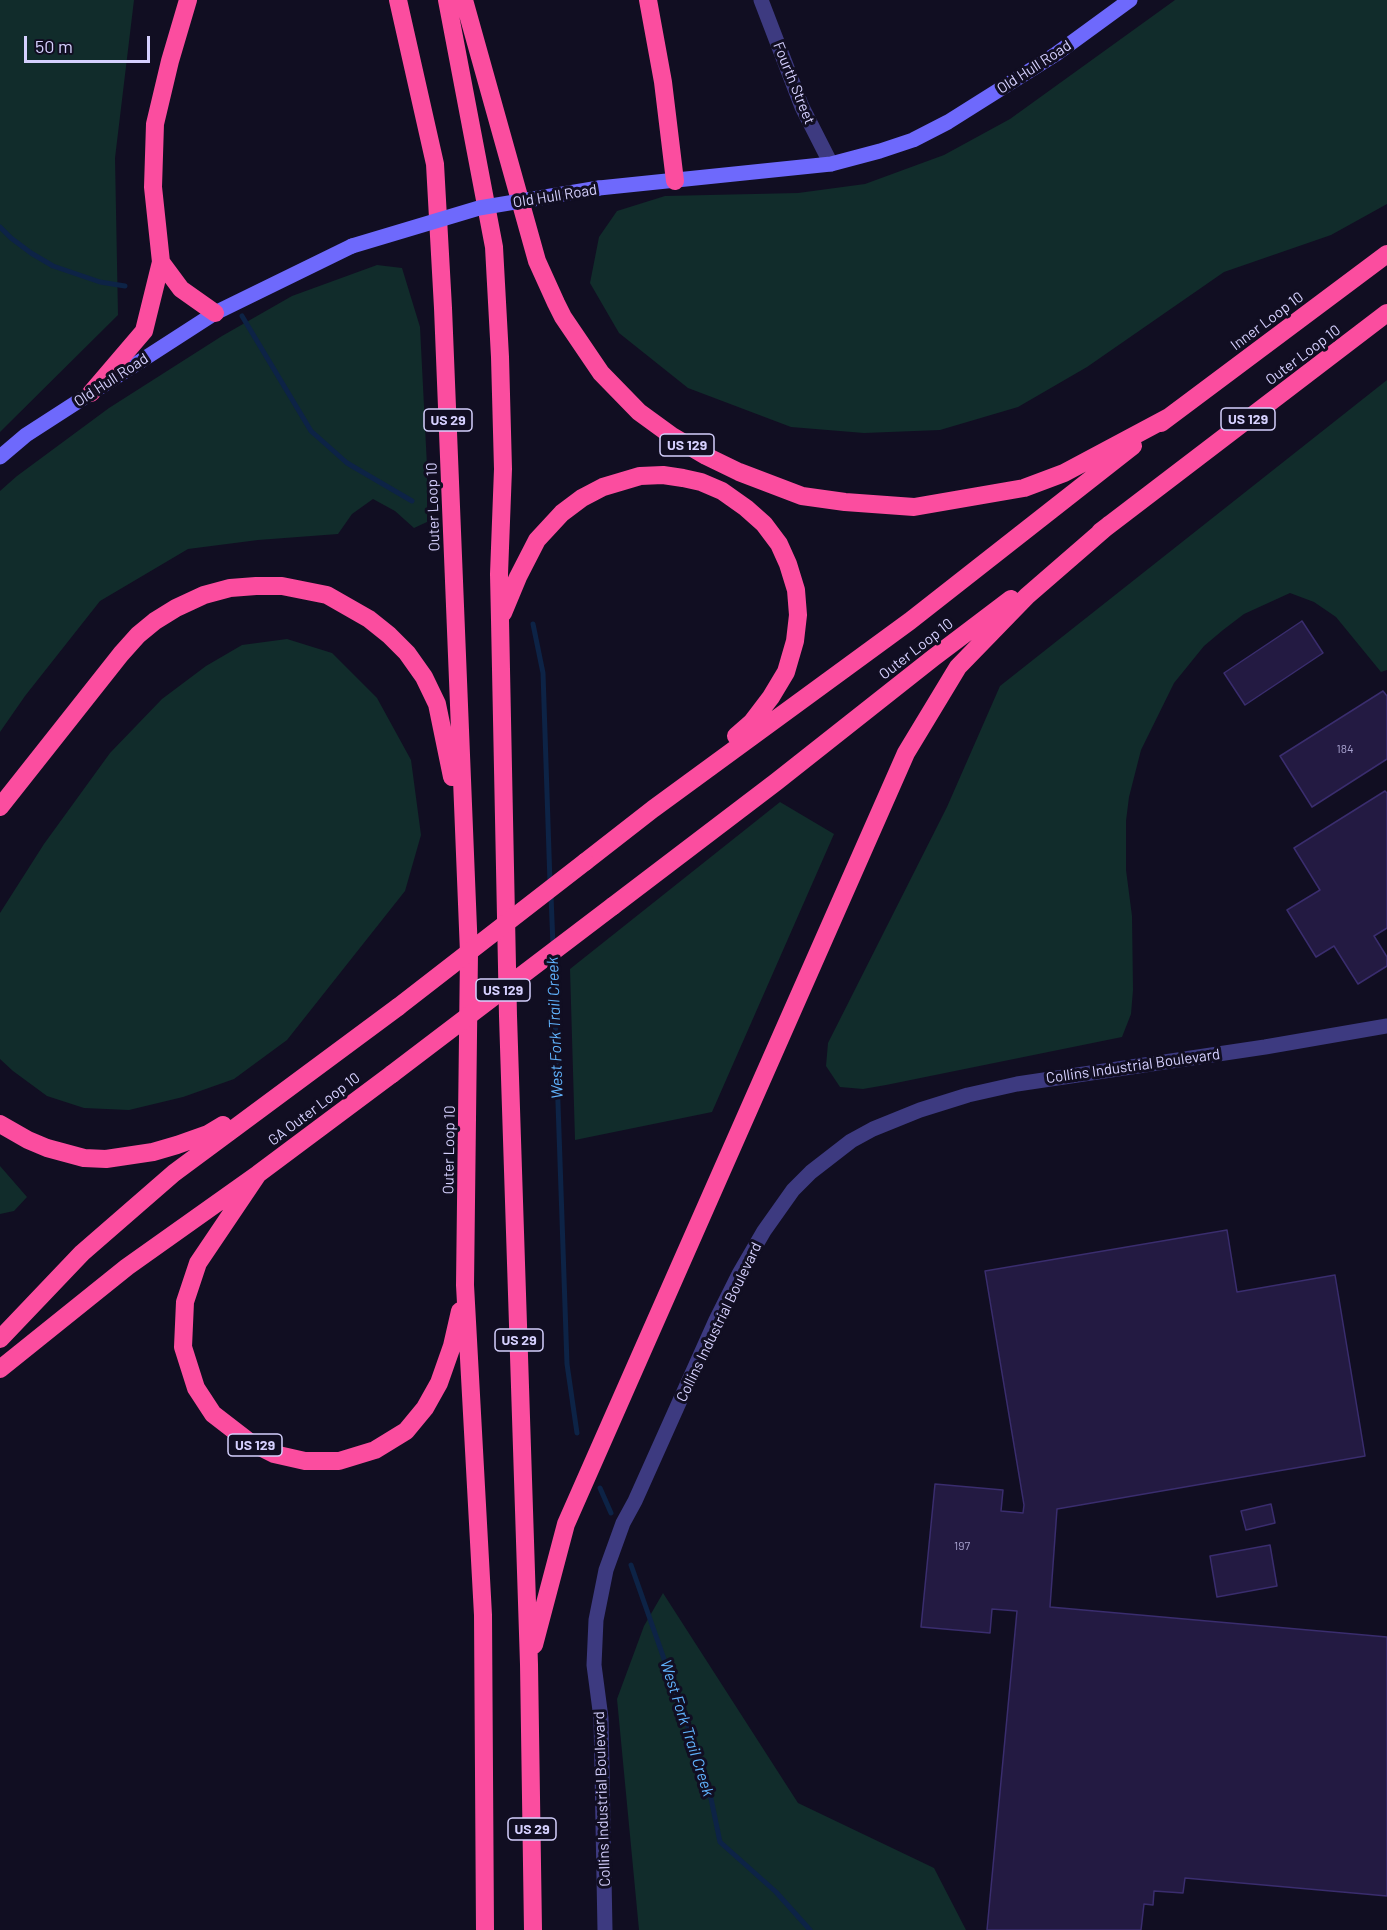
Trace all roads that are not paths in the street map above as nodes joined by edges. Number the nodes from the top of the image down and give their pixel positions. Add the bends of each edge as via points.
1 (188, 0) edge
2 (398, 0) edge
3 (447, 0) edge
4 (464, 0) edge
5 (648, 0) edge
6 (761, 0) edge
7 (1130, 0) edge
8 (831, 164) junction
9 (675, 181) junction
10 (1387, 254) edge
11 (161, 262) junction
12 (215, 313) junction
13 (1387, 313) edge
14 (92, 393) junction
15 (1169, 417) junction
16 (0, 457) edge
17 (1110, 524) junction
18 (500, 620) junction
19 (0, 807) edge
20 (653, 809) junction
21 (464, 844) junction
22 (1387, 1026) edge
23 (392, 1074) joint
24 (295, 1083) junction
25 (0, 1124) edge
26 (258, 1174) junction
27 (465, 1286) junction
28 (0, 1339) edge
29 (0, 1369) edge
30 (529, 1664) junction
31 (485, 1930) edge
32 (533, 1930) edge
33 (605, 1930) edge

1 - 11 highway via 155,124 153,187
2 - 21 highway, Outer Loop 10 / US 29 via 435,165
3 - 18 highway, US 29 via 494,248 502,458
4 - 15 highway, US 129 via 537,261 556,303 601,373 639,412 672,436 739,472 802,496 914,507 1024,488 1064,473
5 - 9 highway
6 - 8 street, Fourth Street via 802,107
7 - 8 main road, Old Hull Road via 1056,54 948,122 913,140
8 - 9 main road, Old Hull Road
9 - 12 main road, Old Hull Road, bridge via 598,188 479,208 352,246
10 - 15 highway, Inner Loop 10 / US 129
11 - 12 highway via 181,289
11 - 14 highway via 144,331
12 - 14 main road, Old Hull Road
13 - 17 highway, Outer Loop 10 / US 129
14 - 16 main road, Old Hull Road via 26,435
15 - 20 highway via 910,621
17 - 23 highway, Outer Loop 10 / US 129, bridge
17 - 30 highway via 1027,596 958,667 906,753 566,1524
18 - 20 highway via 537,540 562,513 603,487 640,476 663,475 701,482 722,491 764,524 779,544 796,590 795,641 786,672 752,722
18 - 30 highway, US 29
19 - 21 highway via 121,654 155,621 204,595 230,588 282,586 327,596 369,619 407,653 424,677 437,704 446,740
20 - 24 highway, bridge
21 - 27 highway, Outer Loop 10 / US 29 via 469,953
22 - 33 street, Collins Industrial Boulevard via 1017,1083 968,1095 873,1129 830,1155 793,1190 764,1231 716,1320 623,1523 606,1570 596,1620 594,1665 601,1718
23 - 26 highway, GA Outer Loop 10 / US 129
24 - 25 highway via 208,1134 153,1152 106,1159 84,1158 47,1148
24 - 28 highway via 174,1173 115,1223
26 - 27 highway, US 129 via 198,1263 185,1302 183,1347 196,1388 213,1414 248,1441 274,1454 305,1461 339,1461 375,1450 405,1431 425,1408 439,1383 453,1346
26 - 29 highway, GA Outer Loop 10 via 127,1267
27 - 31 highway, US 29 via 483,1615
30 - 32 highway, US 29

